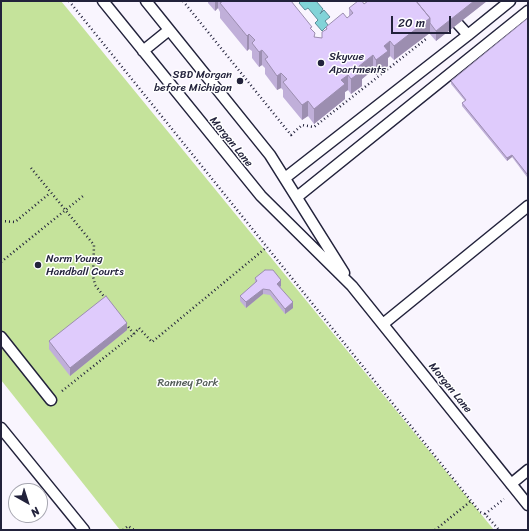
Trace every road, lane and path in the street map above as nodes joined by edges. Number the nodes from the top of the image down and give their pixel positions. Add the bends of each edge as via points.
1 (69, 1) edge
2 (103, 1) edge
3 (146, 1) edge
4 (183, 1) edge
5 (510, 1) edge
6 (528, 11) edge
7 (458, 24) edge
8 (169, 30) junction
9 (468, 35) junction
10 (426, 39) edge
11 (142, 51) junction
12 (31, 168) dead end
13 (285, 178) junction
14 (50, 192) junction
15 (83, 196) dead end
16 (297, 197) junction
17 (528, 206) edge
18 (66, 210) junction
19 (1, 221) edge
20 (267, 247) junction
21 (1, 262) edge
22 (352, 286) junction
23 (110, 303) edge
24 (124, 322) edge
25 (383, 324) junction
26 (134, 334) junction
27 (1, 337) edge
28 (50, 400) joint
29 (1, 428) edge
30 (528, 470) edge
31 (513, 487) junction
32 (470, 501) junction
33 (528, 506) edge
34 (485, 514) junction
35 (84, 530) edge
36 (123, 530) edge
37 (134, 530) edge
38 (435, 530) edge
39 (499, 530) edge

1 - 20 path
2 - 11 lane, Morgan Lane
3 - 8 lane, Morgan Lane
4 - 10 path via 291,135 302,125 314,127
5 - 9 lane
6 - 16 lane
7 - 9 lane
8 - 11 lane
8 - 13 lane, Morgan Lane via 270,155
9 - 13 lane
11 - 22 lane, Morgan Lane via 261,196
12 - 14 path
13 - 16 lane, Morgan Lane
14 - 18 path
14 - 19 path via 18,219 10,222
15 - 18 path
16 - 22 lane, Morgan Lane
17 - 25 lane
18 - 21 path
18 - 23 path via 94,245 95,285
20 - 26 path via 152,342 139,328
20 - 32 path
22 - 25 lane, Morgan Lane
24 - 26 path
25 - 31 lane, Morgan Lane
26 - 28 path
27 - 28 lane
29 - 35 lane
30 - 31 lane
31 - 33 lane, Morgan Lane
31 - 34 path
32 - 34 path
32 - 38 path
34 - 39 path
36 - 37 path via 128,526

